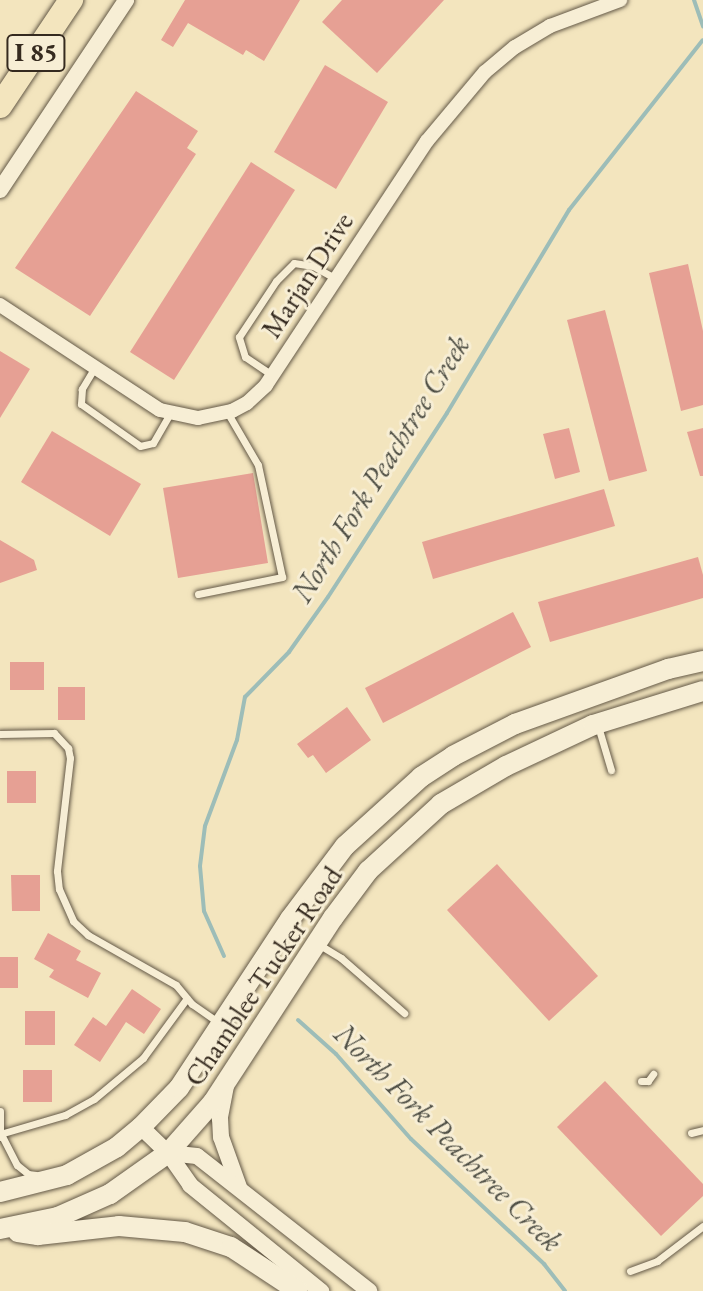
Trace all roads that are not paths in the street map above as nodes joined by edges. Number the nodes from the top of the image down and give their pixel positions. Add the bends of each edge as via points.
1 (71, 0) edge
2 (126, 0) edge
3 (620, 0) edge
4 (0, 106) edge
5 (0, 190) edge
6 (336, 279) junction
7 (0, 305) edge
8 (95, 367) junction
9 (272, 375) junction
10 (171, 412) junction
11 (227, 412) junction
12 (198, 594) dead end
13 (703, 661) edge
14 (703, 691) edge
15 (597, 724) junction
16 (0, 734) edge
17 (611, 770) dead end
18 (317, 943) junction
19 (187, 998) junction
20 (404, 1013) dead end
21 (221, 1024) junction
22 (653, 1074) dead end
23 (641, 1081) dead end
24 (227, 1082) junction
25 (0, 1111) edge
26 (141, 1127) junction
27 (703, 1130) edge
28 (691, 1133) dead end
29 (0, 1135) edge
30 (168, 1153) junction
31 (67, 1175) junction
32 (240, 1188) junction
33 (0, 1192) edge
34 (703, 1226) edge
35 (1, 1229) edge
36 (630, 1271) dead end
37 (298, 1291) edge
38 (321, 1291) edge
39 (369, 1291) edge

1 - 4 highway, I 85
2 - 5 street
3 - 6 street, Marjan Drive via 550,26 485,72 427,141
6 - 9 street, Marjan Drive
6 - 9 lane via 294,263 261,303 239,337 245,357
7 - 8 street, Marjan Drive
8 - 10 street, Marjan Drive
8 - 10 lane via 82,389 81,404 140,446 153,443
9 - 11 street, Marjan Drive via 247,403
10 - 11 street, Marjan Drive via 198,418
11 - 12 lane via 258,465 282,577
13 - 21 main road, Chamblee Tucker Road via 515,724 421,777 345,846
14 - 15 main road, Chamblee Tucker Road
15 - 17 lane
15 - 18 main road, Chamblee Tucker Road via 506,766 441,804 368,871
16 - 19 lane via 54,733 68,748 57,871 73,921 176,985
18 - 20 lane
18 - 24 main road, Chamblee Tucker Road
19 - 21 lane
19 - 29 lane via 143,1058 103,1092 65,1115
21 - 26 main road, Chamblee Tucker Road via 179,1088
22 - 23 lane
24 - 30 main road, Chamblee Tucker Road
24 - 32 street via 221,1137
25 - 29 lane
26 - 30 street
26 - 31 main road, Chamblee Tucker Road
27 - 28 lane
29 - 31 lane via 28,1174
30 - 32 street via 197,1156
30 - 35 main road, Chamblee Tucker Road via 110,1194 58,1217
30 - 38 street via 190,1185
31 - 33 main road, Chamblee Tucker Road
32 - 39 street
34 - 36 lane via 657,1261
35 - 37 main road via 38,1235 119,1226 185,1232 231,1247

